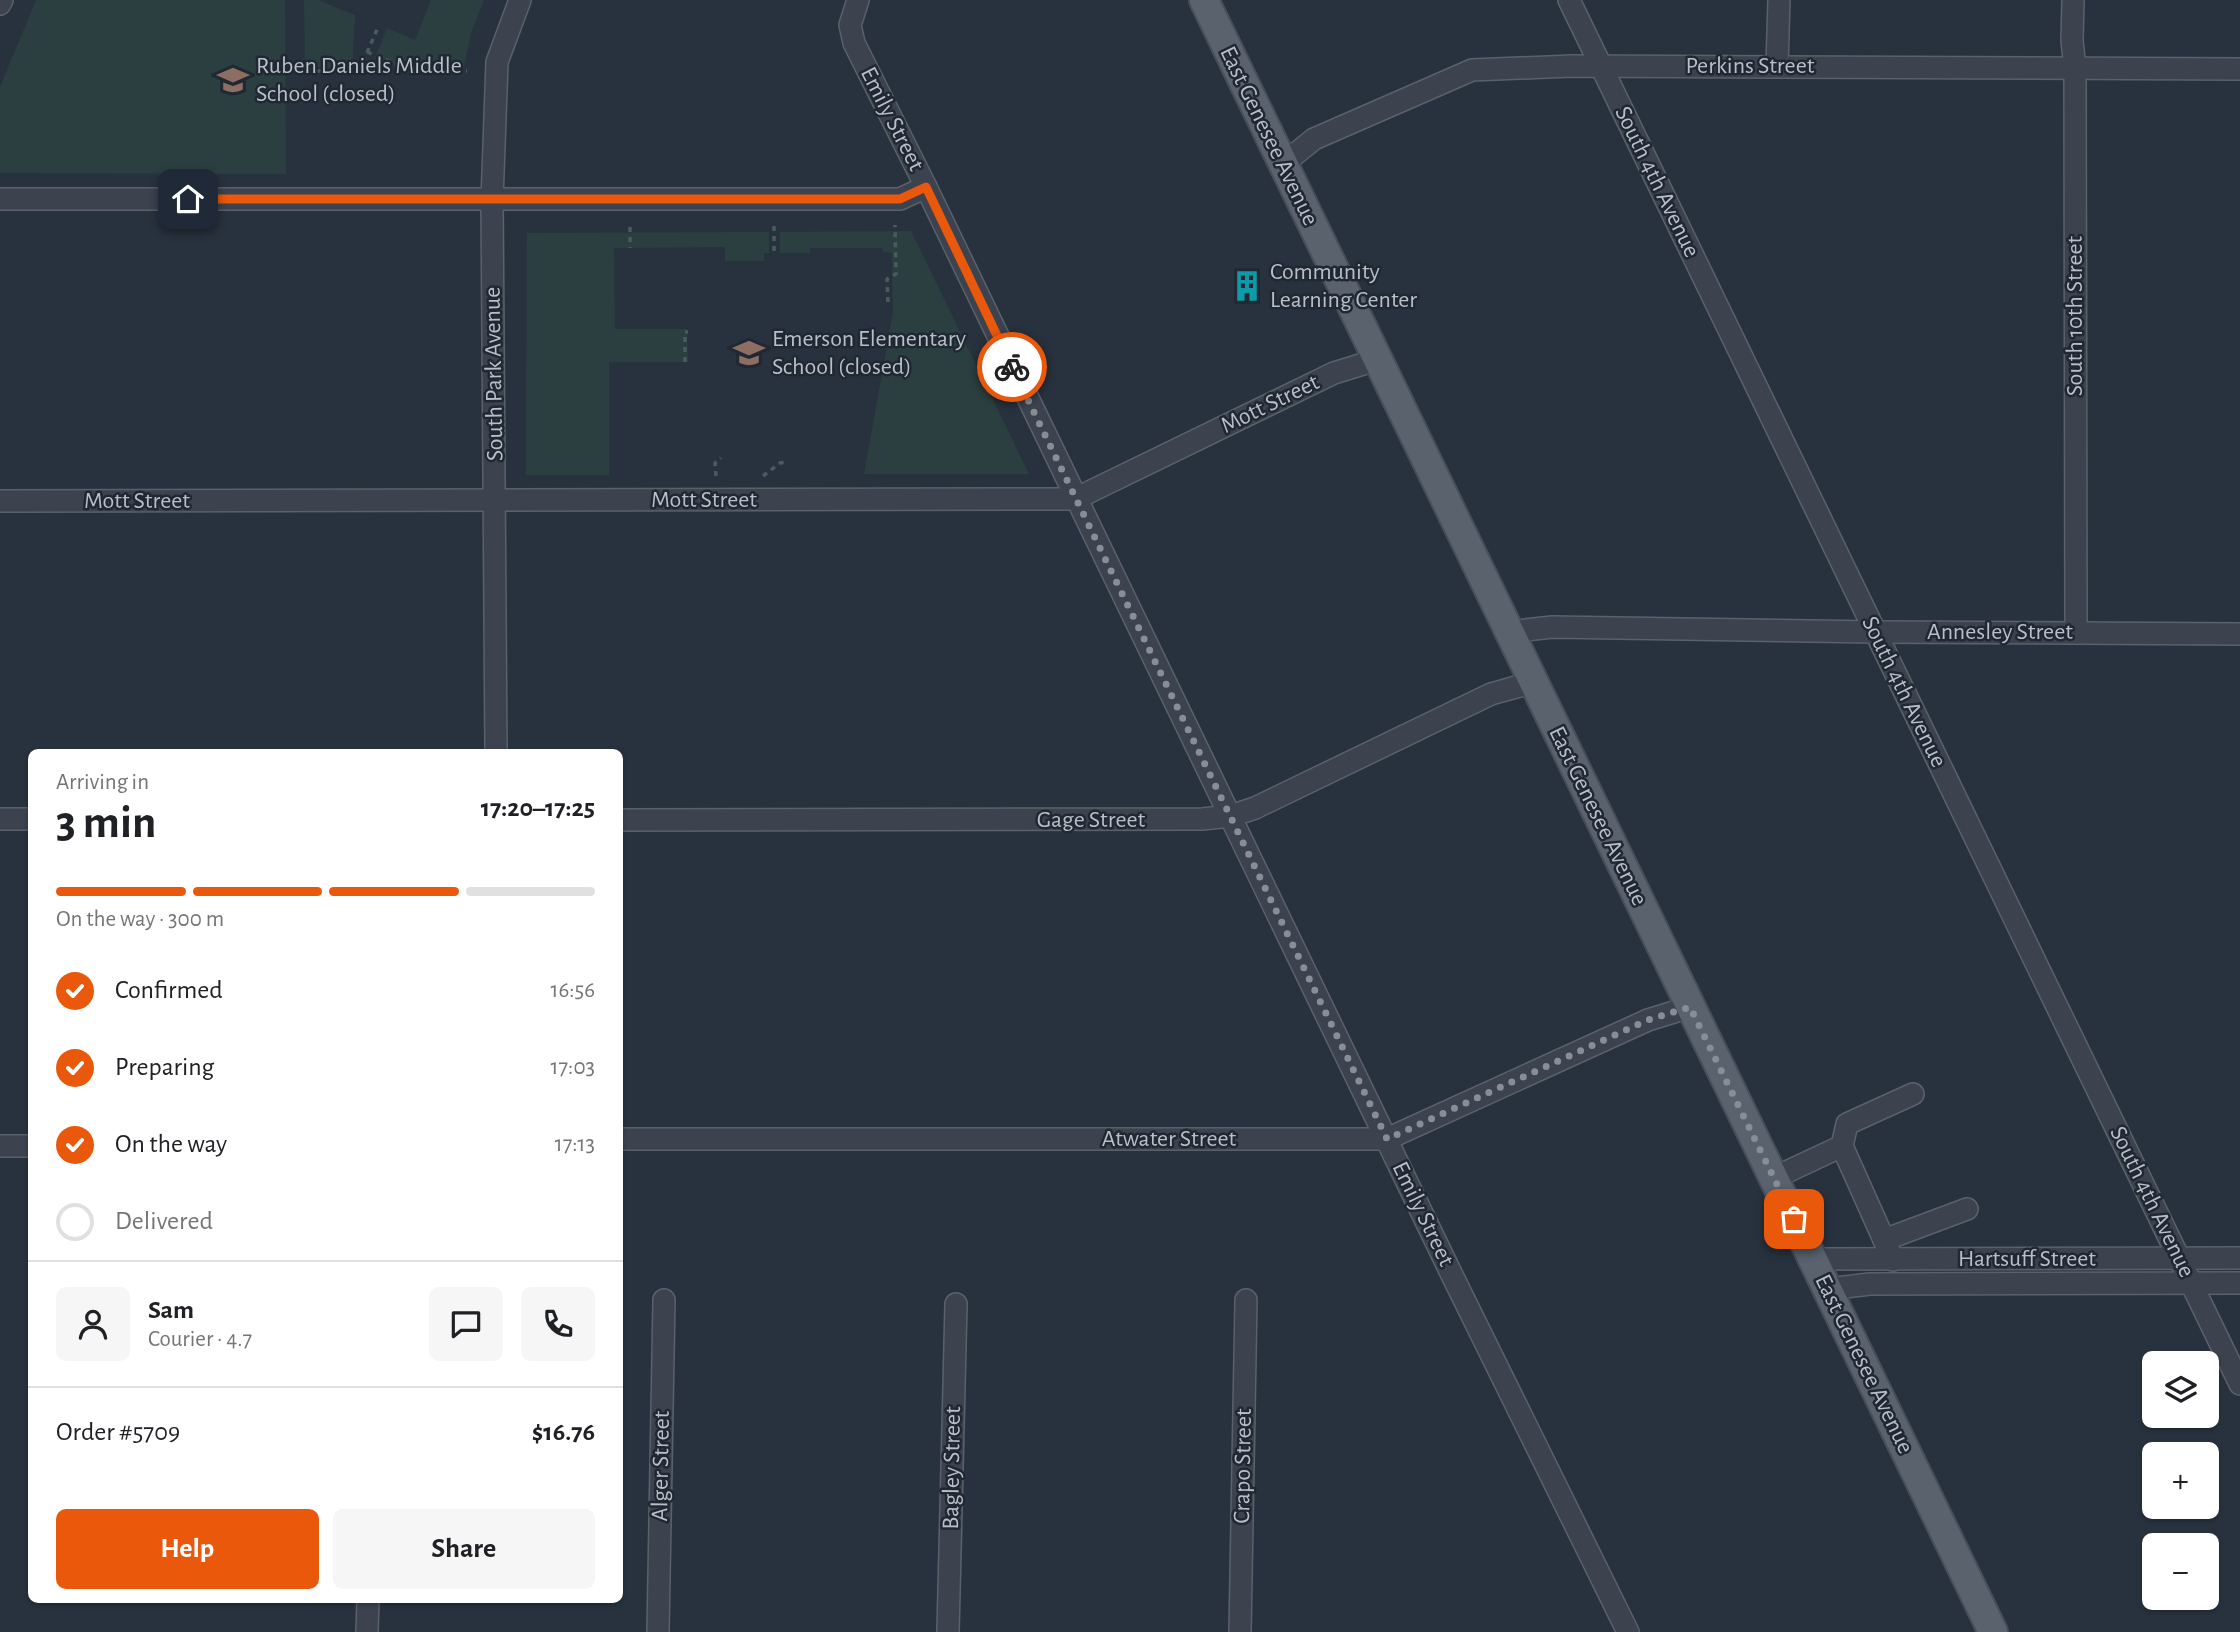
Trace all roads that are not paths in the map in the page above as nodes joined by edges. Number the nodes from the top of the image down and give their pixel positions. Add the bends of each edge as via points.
1 (520, 0) edge
2 (858, 0) edge
3 (1204, 0) edge
4 (1569, 0) edge
5 (1779, 0) edge
6 (2073, 0) edge
7 (1601, 65) junction
8 (1777, 65) junction
9 (2075, 68) junction
10 (2240, 69) edge
11 (1283, 164) junction
12 (926, 187) junction
13 (0, 199) edge
14 (492, 200) junction
15 (1376, 360) junction
16 (1075, 499) junction
17 (495, 500) junction
18 (0, 501) edge
19 (1508, 632) junction
20 (1875, 632) junction
21 (2076, 632) junction
22 (2240, 634) edge
23 (1534, 682) junction
24 (496, 749) edge
25 (1231, 816) junction
26 (0, 819) edge
27 (28, 819) edge
28 (623, 820) edge
29 (1690, 1007) junction
30 (1913, 1094) dead end
31 (623, 1139) edge
32 (1387, 1139) junction
33 (0, 1146) edge
34 (28, 1146) edge
35 (1842, 1146) junction
36 (1774, 1178) junction
37 (1967, 1209) dead end
38 (1884, 1240) junction
39 (2180, 1258) junction
40 (2240, 1258) edge
41 (1814, 1259) junction
42 (1893, 1260) junction
43 (2191, 1283) junction
44 (2240, 1283) edge
45 (1828, 1289) junction
46 (664, 1300) dead end
47 (1246, 1300) dead end
48 (956, 1304) dead end
49 (2240, 1384) edge
50 (368, 1603) edge
51 (367, 1632) edge
52 (658, 1632) edge
53 (948, 1632) edge
54 (1240, 1632) edge
55 (1628, 1632) edge
56 (1993, 1632) edge

1 - 14 street, South Park Avenue via 496,62
2 - 12 street, Emily Street via 850,25 854,43
3 - 11 main road, East Genesee Avenue
4 - 7 street, South 4th Avenue
5 - 8 street
6 - 9 street, South 10th Street
7 - 8 street, Perkins Street
7 - 11 street, Perkins Street via 1472,70 1314,139
7 - 20 street, South 4th Avenue
8 - 9 street, Perkins Street
9 - 10 street, Perkins Street
9 - 21 street, South 10th Street
11 - 15 main road, East Genesee Avenue
12 - 14 street via 900,199
12 - 16 street, Emily Street
13 - 14 street
14 - 17 street, South Park Avenue
15 - 16 street, Mott Street via 1334,373
15 - 19 main road, East Genesee Avenue
16 - 17 street, Mott Street
16 - 25 street, Emily Street
17 - 18 street, Mott Street
17 - 24 street, South Park Avenue
19 - 20 street, Annesley Street via 1552,626
19 - 23 main road, East Genesee Avenue
20 - 21 street, Annesley Street
20 - 39 street, South 4th Avenue
21 - 22 street, Annesley Street
23 - 25 street, Gage Street via 1492,694
23 - 29 main road, East Genesee Avenue
25 - 28 street, Gage Street via 1202,820
25 - 32 street, Emily Street
26 - 27 street
29 - 32 street, Atwater Street via 1648,1020
29 - 36 main road, East Genesee Avenue
30 - 35 street via 1847,1125
31 - 32 street, Atwater Street
32 - 55 street, Emily Street
33 - 34 street
35 - 36 street
35 - 38 street
36 - 41 main road, East Genesee Avenue
37 - 38 street
38 - 42 street
39 - 40 street, Hartsuff Street
39 - 42 street, Hartsuff Street
39 - 43 street, South 4th Avenue
41 - 42 street, Hartsuff Street
41 - 45 main road, East Genesee Avenue
43 - 44 street, Hartsuff Street
43 - 45 street, Hartsuff Street via 1870,1284
43 - 49 street, South 4th Avenue
45 - 56 main road, East Genesee Avenue
46 - 52 street, Alger Street
47 - 54 street, Crapo Street
48 - 53 street, Bagley Street
50 - 51 street

